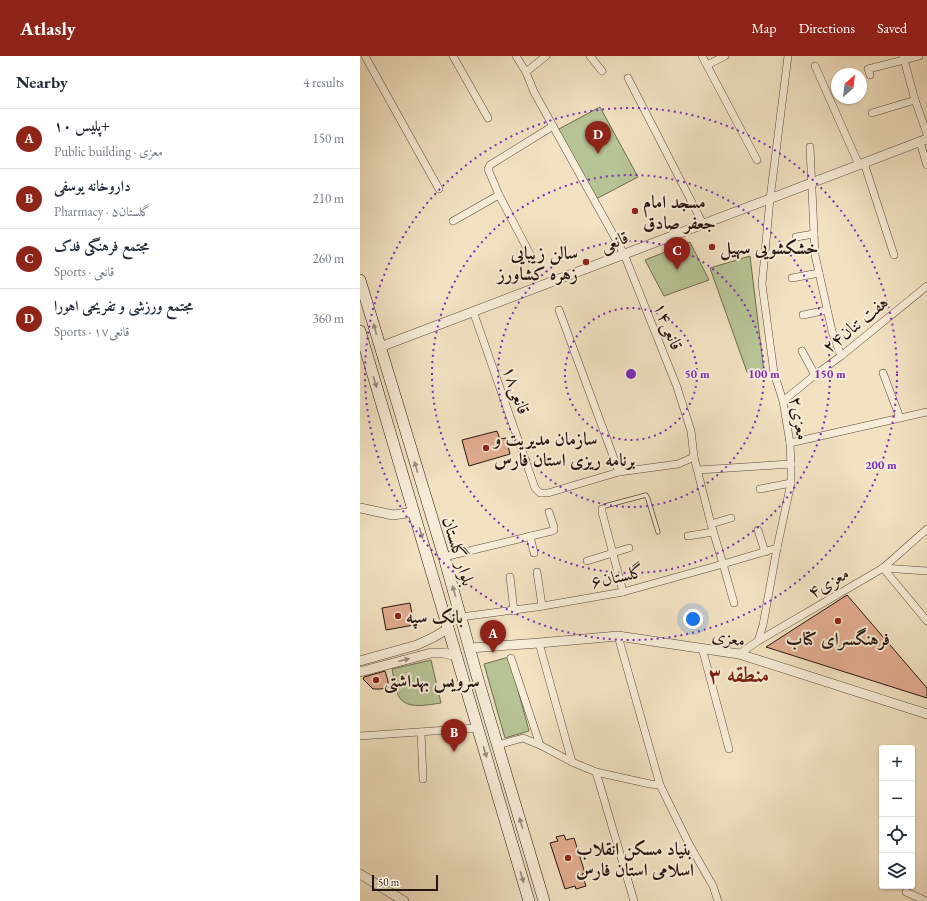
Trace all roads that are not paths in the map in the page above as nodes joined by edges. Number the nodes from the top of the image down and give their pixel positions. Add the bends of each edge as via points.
1 (365, 56) edge
2 (453, 56) edge
3 (516, 56) edge
4 (546, 56) edge
5 (590, 56) edge
6 (702, 56) edge
7 (725, 56) edge
8 (788, 56) edge
9 (919, 56) edge
10 (903, 58) edge
11 (707, 65) junction
12 (816, 66) dead end
13 (602, 71) dead end
14 (526, 72) junction
15 (870, 75) dead end
16 (628, 78) dead end
17 (915, 100) junction
18 (872, 113) dead end
19 (488, 118) dead end
20 (553, 126) junction
21 (927, 134) edge
22 (924, 141) edge
23 (810, 146) dead end
24 (757, 160) dead end
25 (862, 164) junction
26 (927, 165) edge
27 (812, 183) junction
28 (439, 189) dead end
29 (499, 195) junction
30 (770, 199) junction
31 (453, 221) dead end
32 (703, 224) junction
33 (814, 234) junction
34 (796, 237) dead end
35 (530, 254) dead end
36 (624, 254) junction
37 (894, 255) dead end
38 (819, 273) junction
39 (792, 278) dead end
40 (360, 280) edge
41 (927, 286) edge
42 (559, 310) dead end
43 (827, 310) junction
44 (473, 311) junction
45 (803, 315) dead end
46 (360, 331) edge
47 (380, 346) junction
48 (802, 351) dead end
49 (841, 356) junction
50 (883, 373) dead end
51 (815, 375) junction
52 (783, 401) junction
53 (927, 412) edge
54 (900, 418) junction
55 (790, 442) junction
56 (694, 457) junction
57 (791, 464) junction
58 (698, 470) junction
59 (619, 472) junction
60 (791, 483) junction
61 (760, 489) dead end
62 (360, 508) edge
63 (602, 509) joint
64 (414, 512) junction
65 (549, 512) dead end
66 (731, 518) dead end
67 (711, 524) junction
68 (927, 529) edge
69 (758, 530) dead end
70 (658, 532) dead end
71 (714, 532) junction
72 (530, 536) junction
73 (688, 536) dead end
74 (629, 548) dead end
75 (777, 548) junction
76 (765, 552) junction
77 (534, 553) dead end
78 (612, 554) junction
79 (444, 557) junction
80 (587, 561) dead end
81 (724, 564) junction
82 (883, 568) junction
83 (927, 571) edge
84 (537, 572) dead end
85 (510, 577) dead end
86 (623, 592) junction
87 (734, 603) dead end
88 (542, 606) junction
89 (514, 611) junction
90 (461, 617) junction
91 (927, 621) edge
92 (449, 628) junction
93 (618, 636) junction
94 (758, 641) junction
95 (539, 643) junction
96 (417, 644) junction
97 (470, 648) junction
98 (702, 648) junction
99 (739, 654) junction
100 (421, 656) junction
101 (457, 656) junction
102 (511, 658) dead end
103 (360, 661) edge
104 (360, 672) edge
105 (487, 708) junction
106 (473, 712) junction
107 (927, 714) edge
108 (477, 728) junction
109 (421, 732) junction
110 (360, 736) edge
111 (498, 745) junction
112 (540, 745) junction
113 (729, 749) dead end
114 (572, 762) junction
115 (596, 772) junction
116 (423, 779) dead end
117 (660, 785) junction
118 (360, 874) edge
119 (906, 892) dead end
120 (404, 901) edge
121 (529, 901) edge
122 (544, 901) edge
123 (634, 901) edge
124 (718, 901) edge
125 (926, 901) edge

1 - 28 street
2 - 19 street
3 - 14 street, ۱۴قانعی
4 - 14 street
5 - 13 street
6 - 11 street
7 - 11 street
8 - 30 street, ۲معزی
9 - 10 street
10 - 15 street via 868,69
10 - 17 street
11 - 24 street
12 - 25 street
14 - 20 street, ۱۴قانعی
16 - 32 street
17 - 18 street
17 - 21 street
20 - 29 street via 490,165 488,169
20 - 36 street, ۱۴قانعی
22 - 25 street, قانعی
22 - 26 street
23 - 27 street
25 - 27 street, قانعی
25 - 37 street
27 - 30 street, قانعی
27 - 33 street
29 - 31 street
29 - 35 street
30 - 32 street, قانعی
30 - 52 street, ۲معزی via 762,284 774,373
32 - 36 street, قانعی
33 - 34 street
33 - 38 street
36 - 44 street, قانعی
36 - 56 street, ۱۴قانعی via 677,387 692,431
38 - 39 street
38 - 43 street
47 -> 40 main road, بلوار گلستان
41 - 49 street, هفت تنان۲۴
42 - 59 street
43 - 45 street
43 - 49 street
44 - 47 street, قانعی
44 - 59 street, ۱۸قانعی via 535,488 540,493 548,493
46 -> 64 main road, بلوار گلستان
79 -> 47 main road, بلوار گلستان
48 - 51 street
49 - 51 street, هفت تنان۲۴
50 - 54 street
51 - 52 street, هفت تنان۲۴
52 - 55 street, ۲معزی
53 - 54 street
54 - 55 street
55 - 57 street, ۲معزی
56 - 58 street, ۱۴قانعی
56 - 59 street via 678,464
57 - 58 street
57 - 60 street, ۲معزی
58 - 67 street, ۱۴قانعی
60 - 61 street
60 - 75 street, ۲معزی
62 - 64 street via 393,515
63 - 70 lane via 605,506 646,496
63 - 78 street
64 -> 92 main road, بلوار گلستان
65 - 72 street via 554,530
66 - 67 street
67 - 71 street, ۱۴قانعی
68 - 82 street, ۴معزی
69 - 76 street
71 - 73 street
71 - 81 street, ۱۴قانعی
72 - 77 street
72 - 79 street
74 - 78 street
75 - 76 street, گلستان۶
75 - 94 street, ۲معزی
76 - 81 street, گلستان۶
78 - 80 street
78 - 86 street
90 -> 79 main road, بلوار گلستان
81 - 86 street, گلستان۶
81 - 87 street, ۱۴قانعی
82 - 83 street
82 - 91 street
82 - 94 street, ۴معزی
84 - 88 street
85 - 89 street
86 - 88 street, گلستان۶
88 - 89 street, گلستان۶
89 - 90 street, گلستان۶
90 - 97 main road, بلوار گلستان
92 - 96 street
92 - 101 main road, بلوار گلستان
93 - 95 street, معزی
93 - 98 street, معزی
93 - 117 street
94 - 99 street, ۴معزی
95 - 97 street, معزی
95 - 114 street
96 - 100 street
96 - 103 street
97 - 105 main road, بلوار گلستان
98 - 99 street, معزی
98 - 113 street
99 - 107 street, معزی
100 - 101 street via 432,652
104 -> 100 street
101 - 106 main road, بلوار گلستان
102 - 112 street
105 - 106 main road
105 - 111 main road, بلوار گلستان
106 - 108 main road, بلوار گلستان
108 - 109 street
108 -> 121 main road, بلوار گلستان
109 - 110 street
109 - 116 street
111 - 112 street via 523,738
122 -> 111 main road, بلوار گلستان
112 - 114 street
114 - 115 street
115 - 117 street
115 - 123 street
117 - 124 street via 713,886
118 - 120 street
119 - 125 street

